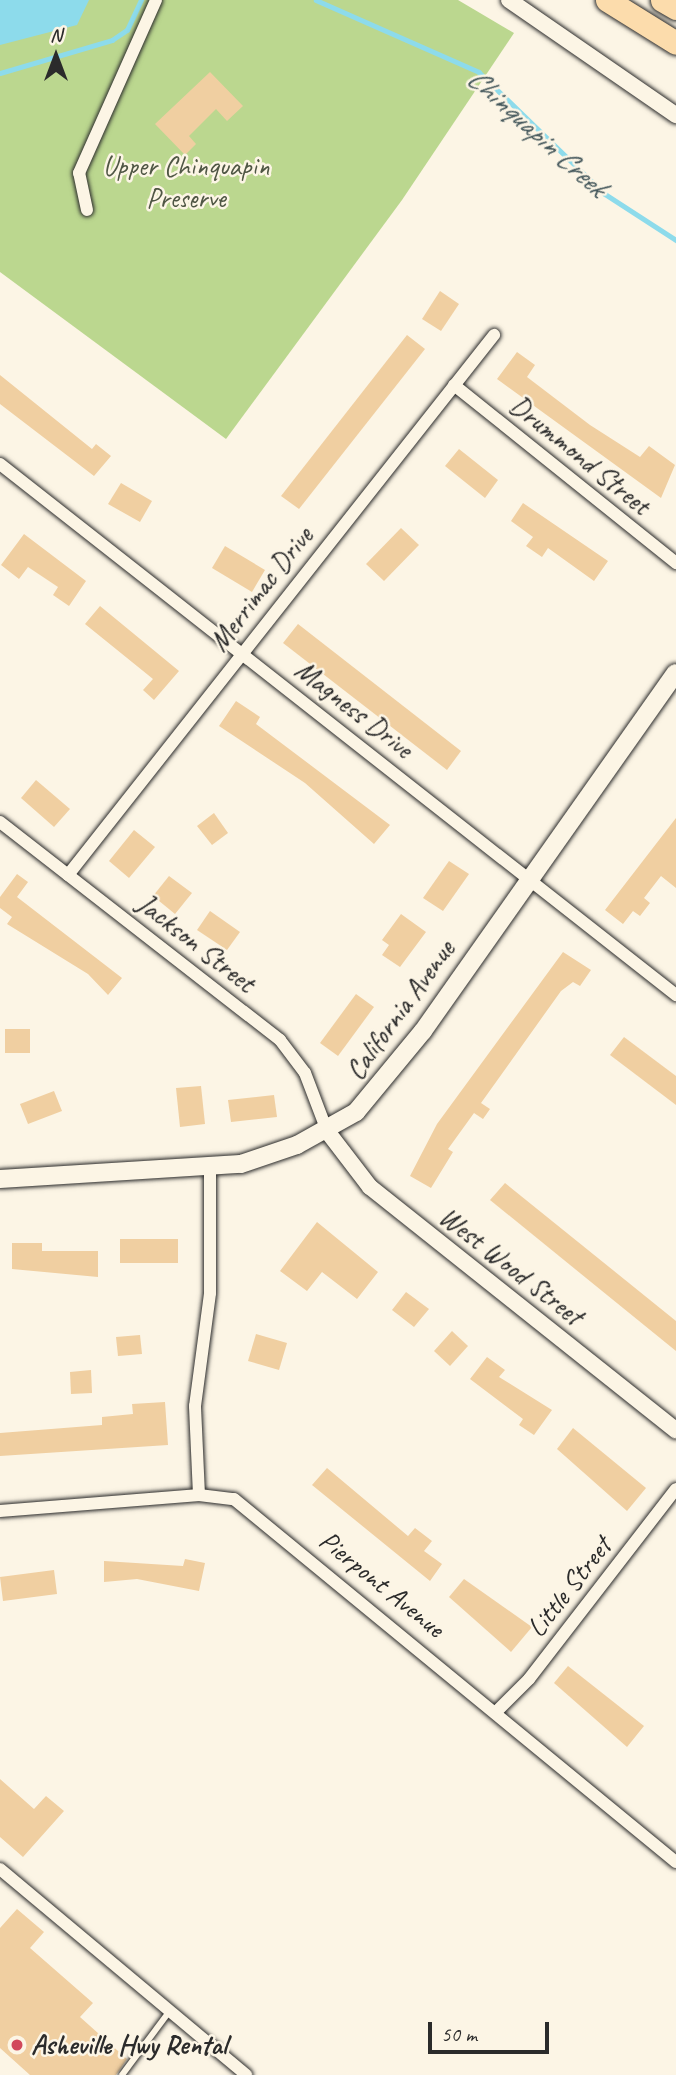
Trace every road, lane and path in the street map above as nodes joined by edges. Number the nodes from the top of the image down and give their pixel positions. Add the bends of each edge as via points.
1 (156, 0) edge
2 (509, 0) edge
3 (607, 0) edge
4 (662, 0) edge
5 (676, 8) edge
6 (676, 43) edge
7 (676, 115) edge
8 (87, 210) dead end
9 (494, 335) dead end
10 (454, 385) junction
11 (0, 464) edge
12 (676, 563) edge
13 (242, 653) junction
14 (676, 673) edge
15 (0, 821) edge
16 (68, 874) junction
17 (530, 875) junction
18 (676, 995) edge
19 (327, 1130) junction
20 (210, 1168) junction
21 (0, 1179) edge
22 (676, 1430) edge
23 (676, 1489) edge
24 (200, 1495) junction
25 (0, 1511) edge
26 (497, 1711) junction
27 (676, 1862) edge
28 (0, 1869) edge
29 (169, 2012) junction
30 (122, 2075) edge
31 (246, 2075) edge

1 - 8 street via 79,173
2 - 7 street
3 - 6 highway
4 - 5 highway
9 - 10 street, Merrimac Drive
10 - 12 street, Drummond Street
10 - 13 street, Merrimac Drive
11 - 13 street, Magness Drive
13 - 16 street, Merrimac Drive
13 - 17 street, Magness Drive
14 - 17 main road, California Avenue
15 - 16 street, Jackson Street
16 - 19 street, Jackson Street via 280,1040 305,1073
17 - 18 street, Magness Drive
17 - 19 main road, California Avenue via 384,1084
19 - 20 main road, California Avenue via 267,1156
19 - 22 street, West Wood Street via 370,1187
20 - 21 main road, California Avenue
20 - 24 street via 210,1293 195,1406
23 - 26 street, Little Street via 529,1679
24 - 25 street, Pierpont Avenue
24 - 26 street, Pierpont Avenue via 234,1499 256,1511
26 - 27 street, Pierpont Avenue
28 - 29 street
29 - 30 lane
29 - 31 street

